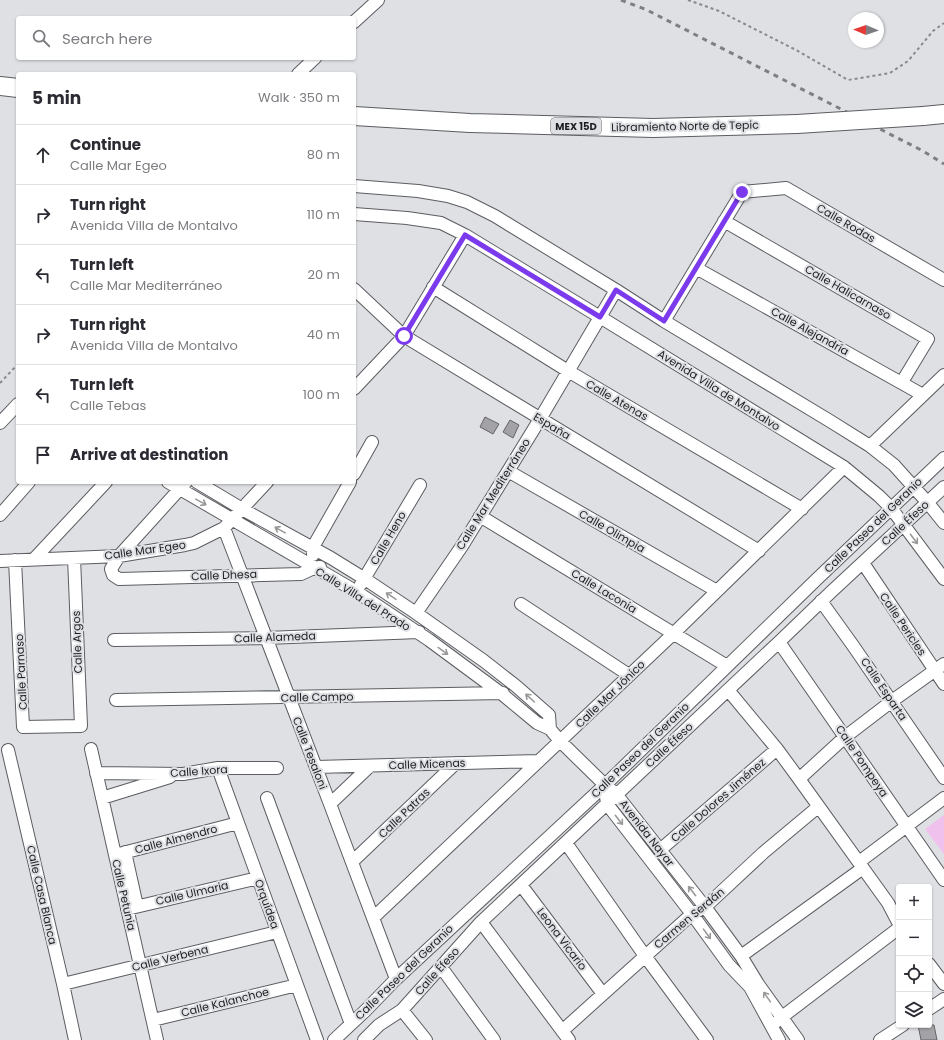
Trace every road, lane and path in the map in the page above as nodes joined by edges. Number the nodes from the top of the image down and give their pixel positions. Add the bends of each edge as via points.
1 (378, 0) edge
2 (688, 0) edge
3 (356, 20) edge
4 (944, 23) edge
5 (313, 60) edge
6 (300, 72) edge
7 (0, 86) edge
8 (16, 88) edge
9 (944, 114) edge
10 (356, 116) edge
11 (356, 186) edge
12 (356, 214) edge
13 (724, 221) junction
14 (465, 235) junction
15 (696, 268) junction
16 (944, 280) edge
17 (433, 287) junction
18 (616, 290) junction
19 (356, 293) edge
20 (600, 317) junction
21 (664, 321) junction
22 (404, 336) junction
23 (16, 366) edge
24 (568, 371) junction
25 (944, 375) edge
26 (902, 382) junction
27 (0, 383) edge
28 (356, 387) edge
29 (923, 395) junction
30 (16, 406) edge
31 (540, 419) junction
32 (0, 423) edge
33 (372, 442) dead end
34 (870, 446) junction
35 (944, 458) edge
36 (844, 467) junction
37 (356, 470) edge
38 (508, 471) junction
39 (27, 484) edge
40 (104, 484) edge
41 (200, 484) edge
42 (265, 484) edge
43 (349, 484) edge
44 (420, 485) dead end
45 (182, 486) edge
46 (914, 487) junction
47 (944, 487) edge
48 (928, 503) junction
49 (891, 508) junction
50 (242, 509) junction
51 (802, 509) junction
52 (0, 515) edge
53 (480, 516) junction
54 (228, 523) junction
55 (944, 523) edge
56 (904, 525) junction
57 (312, 547) junction
58 (758, 551) junction
59 (118, 556) junction
60 (74, 558) junction
61 (34, 559) junction
62 (15, 560) junction
63 (0, 561) edge
64 (863, 562) junction
65 (342, 565) junction
66 (314, 568) junction
67 (242, 575) junction
68 (365, 579) junction
69 (944, 579) edge
70 (716, 591) junction
71 (357, 592) junction
72 (821, 601) junction
73 (520, 604) dead end
74 (416, 613) junction
75 (434, 626) junction
76 (417, 632) junction
77 (673, 634) junction
78 (266, 638) junction
79 (114, 640) dead end
80 (779, 642) junction
81 (727, 666) junction
82 (939, 668) edge
83 (629, 675) junction
84 (944, 684) edge
85 (516, 686) junction
86 (728, 690) junction
87 (502, 694) junction
88 (289, 698) junction
89 (116, 700) dead end
90 (892, 701) junction
91 (81, 726) joint
92 (550, 729) junction
93 (845, 737) junction
94 (560, 741) junction
95 (91, 749) dead end
96 (8, 750) dead end
97 (776, 750) junction
98 (539, 761) junction
99 (456, 763) junction
100 (370, 766) junction
101 (316, 767) junction
102 (218, 768) junction
103 (277, 768) dead end
104 (96, 773) junction
105 (183, 774) junction
106 (944, 778) edge
107 (799, 779) junction
108 (605, 785) junction
109 (616, 794) junction
110 (102, 798) junction
111 (267, 798) dead end
112 (944, 798) edge
113 (330, 804) junction
114 (607, 804) junction
115 (818, 807) junction
116 (238, 823) junction
117 (906, 826) junction
118 (566, 843) junction
119 (660, 850) junction
120 (120, 853) junction
121 (352, 862) junction
122 (861, 865) junction
123 (258, 878) junction
124 (944, 880) edge
125 (521, 885) junction
126 (705, 907) junction
127 (132, 908) junction
128 (692, 914) junction
129 (373, 918) junction
130 (897, 920) edge
131 (481, 922) junction
132 (896, 930) edge
133 (277, 932) junction
134 (645, 956) junction
135 (741, 956) junction
136 (140, 965) junction
137 (441, 967) junction
138 (932, 968) edge
139 (396, 979) junction
140 (63, 984) junction
141 (944, 984) edge
142 (297, 985) junction
143 (603, 994) junction
144 (944, 999) edge
145 (932, 1007) edge
146 (402, 1010) junction
147 (365, 1011) junction
148 (782, 1017) junction
149 (153, 1020) junction
150 (351, 1024) junction
151 (379, 1025) junction
152 (772, 1026) junction
153 (898, 1028) edge
154 (566, 1036) edge
155 (75, 1040) edge
156 (157, 1040) edge
157 (315, 1040) edge
158 (334, 1040) edge
159 (364, 1040) edge
160 (426, 1040) edge
161 (494, 1040) edge
162 (707, 1040) edge
163 (771, 1040) edge
164 (779, 1040) edge
165 (798, 1040) edge
166 (880, 1040) edge

1 - 3 street
2 - 4 path via 719,11 848,80 890,72 908,61 933,31
5 - 6 street
7 - 8 highway
9 - 10 highway, Libramiento Norte de Tepic / MEX 15D, bridge via 797,124 653,128 470,123
11 - 18 street via 418,191 467,202 495,216
12 - 14 street, Avenida Villa de Montalvo via 441,223
13 - 15 street
13 - 16 street, Calle Rodas via 742,192 786,188
13 - 26 street, Calle Halicarnaso via 928,339
14 - 17 street
14 - 20 street, Avenida Villa de Montalvo
15 - 21 street
15 - 26 street, Calle Alejandría
17 - 22 street
17 - 24 street, Calle Atenas
18 - 20 street, Calle Mar Mediterráneo
18 - 21 street
19 - 22 street, España
20 - 24 street, Calle Mar Mediterráneo
20 - 36 street, Avenida Villa de Montalvo
21 - 34 street
22 - 28 street
22 - 31 street, España
23 - 27 path
24 - 31 street, Calle Mar Mediterráneo
24 - 51 street, Calle Atenas
25 - 29 street
26 - 29 street, Calle Alejandría
29 - 34 street
30 - 32 street
31 - 38 street, Calle Mar Mediterráneo
31 - 58 street, España
33 - 37 street
34 - 46 street via 894,465
35 - 46 street, Calle Paseo del Geranio
36 - 49 street, Avenida Villa de Montalvo
36 - 51 street, Calle Mar Jónico
38 - 53 street, Calle Mar Mediterráneo
38 - 70 street, Calle Olimpia
39 - 52 street
40 - 61 street
41 - 50 street, Calle Villa del Prado
42 - 50 street, Calle Mar Egeo
43 - 57 street
44 - 68 street, Calle Heno
45 -> 54 street, Calle Villa del Prado
45 - 59 street
46 - 48 street
46 - 49 street, Calle Paseo del Geranio
47 - 48 street, Calle Éfeso
48 - 55 street
48 - 56 street, Calle Éfeso
49 - 56 street, Avenida Villa de Montalvo
49 - 81 street, Calle Paseo del Geranio
50 - 54 street, Calle Mar Egeo
57 -> 50 street, Calle Villa del Prado
51 - 58 street, Calle Mar Jónico
53 - 74 street, Calle Mar Mediterráneo
53 - 77 street, Calle Laconia
54 - 59 street, Calle Mar Egeo via 185,545
54 - 66 street, Calle Villa del Prado
54 - 67 street, Calle Tesaloni
56 - 64 street, Calle Éfeso
56 -> 69 street, Avenida Villa de Montalvo
57 - 65 street, Calle Villa del Prado
57 - 66 street
58 - 70 street, Calle Mar Jónico
59 - 60 street, Calle Mar Egeo
59 - 67 street, Calle Dhesa via 111,569 113,575 119,579
60 - 61 street, Calle Mar Egeo
60 - 91 street, Calle Argos
61 - 62 street, Calle Mar Egeo
62 - 63 street, Calle Mar Egeo
62 - 91 street, Calle Parnaso via 23,727
64 - 72 street, Calle Éfeso
64 - 82 street, Calle Pericles
65 - 66 street, Calle Dhesa
65 - 68 street, Calle Villa del Prado
66 - 67 street, Calle Dhesa via 301,574
66 - 71 street, Calle Villa del Prado
67 - 78 street, Calle Tesaloni
68 - 71 street, Calle Heno
74 -> 68 street, Calle Villa del Prado
70 - 77 street, Calle Mar Jónico
71 - 76 street, Calle Villa del Prado
72 - 80 street, Calle Éfeso
72 - 90 street, Calle Esparta
73 - 83 street
74 - 75 street, Calle Villa del Prado
75 - 76 street, Calle Alameda
75 - 85 street, Calle Villa del Prado
76 - 78 street, Calle Alameda
76 -> 87 street, Calle Villa del Prado
77 - 81 street, Calle Laconia
77 - 83 street, Calle Mar Jónico
78 - 79 street, Calle Alameda
78 - 88 street, Calle Tesaloni
80 - 86 street, Calle Éfeso
80 - 93 street, Calle Pompeya
81 - 108 street, Calle Paseo del Geranio
82 - 84 street, Calle Pericles
82 - 90 street
83 - 94 street, Calle Mar Jónico
85 - 87 street, Calle Campo
92 -> 85 street, Calle Villa del Prado via 549,716
86 - 97 street
86 - 109 street, Calle Éfeso
87 - 88 street, Calle Campo
87 - 92 street, Calle Villa del Prado via 537,722
88 - 89 street, Calle Campo
88 - 101 street, Calle Tesaloni
90 - 93 street
90 - 106 street, Calle Esparta
92 - 94 street, Calle Villa del Prado
93 - 107 street
93 - 117 street, Calle Pompeya
94 - 98 street, Calle Mar Jónico
94 - 108 street, Calle Villa del Prado
95 - 104 street, Calle Petunia
96 - 140 street, Calle Casa Blanca
97 - 107 street
97 - 119 street, Calle Dolores Jiménez
98 - 99 street, Calle Micenas
98 - 129 street, Calle Mar Jónico
99 - 100 street, Calle Micenas
99 - 121 street, Calle Patras
100 - 101 street, Calle Micenas
100 - 113 street
101 - 113 street, Calle Tesaloni
102 - 103 street, Calle Ixora
102 - 105 street, Calle Ixora
102 - 116 street, Orquídea
104 - 105 street, Calle Ixora
104 - 110 street, Calle Petunia
105 - 110 street
107 - 115 street
108 - 109 street, Avenida Nayar
108 - 114 street, Avenida Nayar
108 - 139 street, Calle Paseo del Geranio
109 - 114 street, Calle Éfeso
109 - 119 street, Avenida Nayar
110 - 120 street, Calle Petunia
111 - 150 street
112 - 117 street
113 - 121 street, Calle Tesaloni
114 - 118 street, Calle Éfeso
114 -> 128 street, Avenida Nayar
115 - 122 street
115 - 126 street, Carmen Serdán via 763,853
116 - 120 street, Calle Almendro
116 - 123 street, Orquídea
117 - 122 street
117 - 124 street, Calle Pompeya
118 - 125 street, Calle Éfeso
118 - 134 street
126 -> 119 street, Avenida Nayar
120 - 127 street, Calle Petunia
121 - 129 street, Calle Tesaloni
122 - 130 street
122 - 135 street
123 - 127 street, Calle Ulmaria
123 - 133 street, Orquídea
125 - 131 street, Calle Éfeso
125 - 143 street, Leona Vicario
126 - 128 street, Carmen Serdán
126 - 135 street, Avenida Nayar
127 - 136 street, Calle Petunia
128 - 134 street, Carmen Serdán
128 -> 152 street, Avenida Nayar via 729,965 750,987
129 - 139 street, Calle Tesaloni
131 - 137 street, Calle Éfeso
131 - 154 street
132 - 148 street
133 - 136 street, Calle Verbena
133 - 142 street, Orquídea
134 - 143 street, Carmen Serdán
134 - 162 street
148 -> 135 street, Avenida Nayar
136 - 140 street, Calle Verbena
136 - 149 street, Calle Petunia
137 - 146 street, Calle Éfeso
137 - 161 street
138 - 141 street
139 - 147 street, Calle Paseo del Geranio
140 - 155 street, Calle Casa Blanca
142 - 149 street, Calle Kalanchoe
142 - 157 street, Orquídea
143 - 154 street, Carmen Serdán
144 - 145 street
146 - 151 street, Calle Paseo del Geranio
146 - 160 street
147 - 150 street, Calle Paseo del Geranio
147 - 151 street
148 - 152 street
148 - 165 street, Avenida Nayar
149 - 156 street, Calle Petunia
150 - 158 street, Calle Paseo del Geranio
151 - 159 street, Calle Paseo del Geranio
152 - 164 street, Avenida Nayar
153 - 166 street
163 - 164 street

